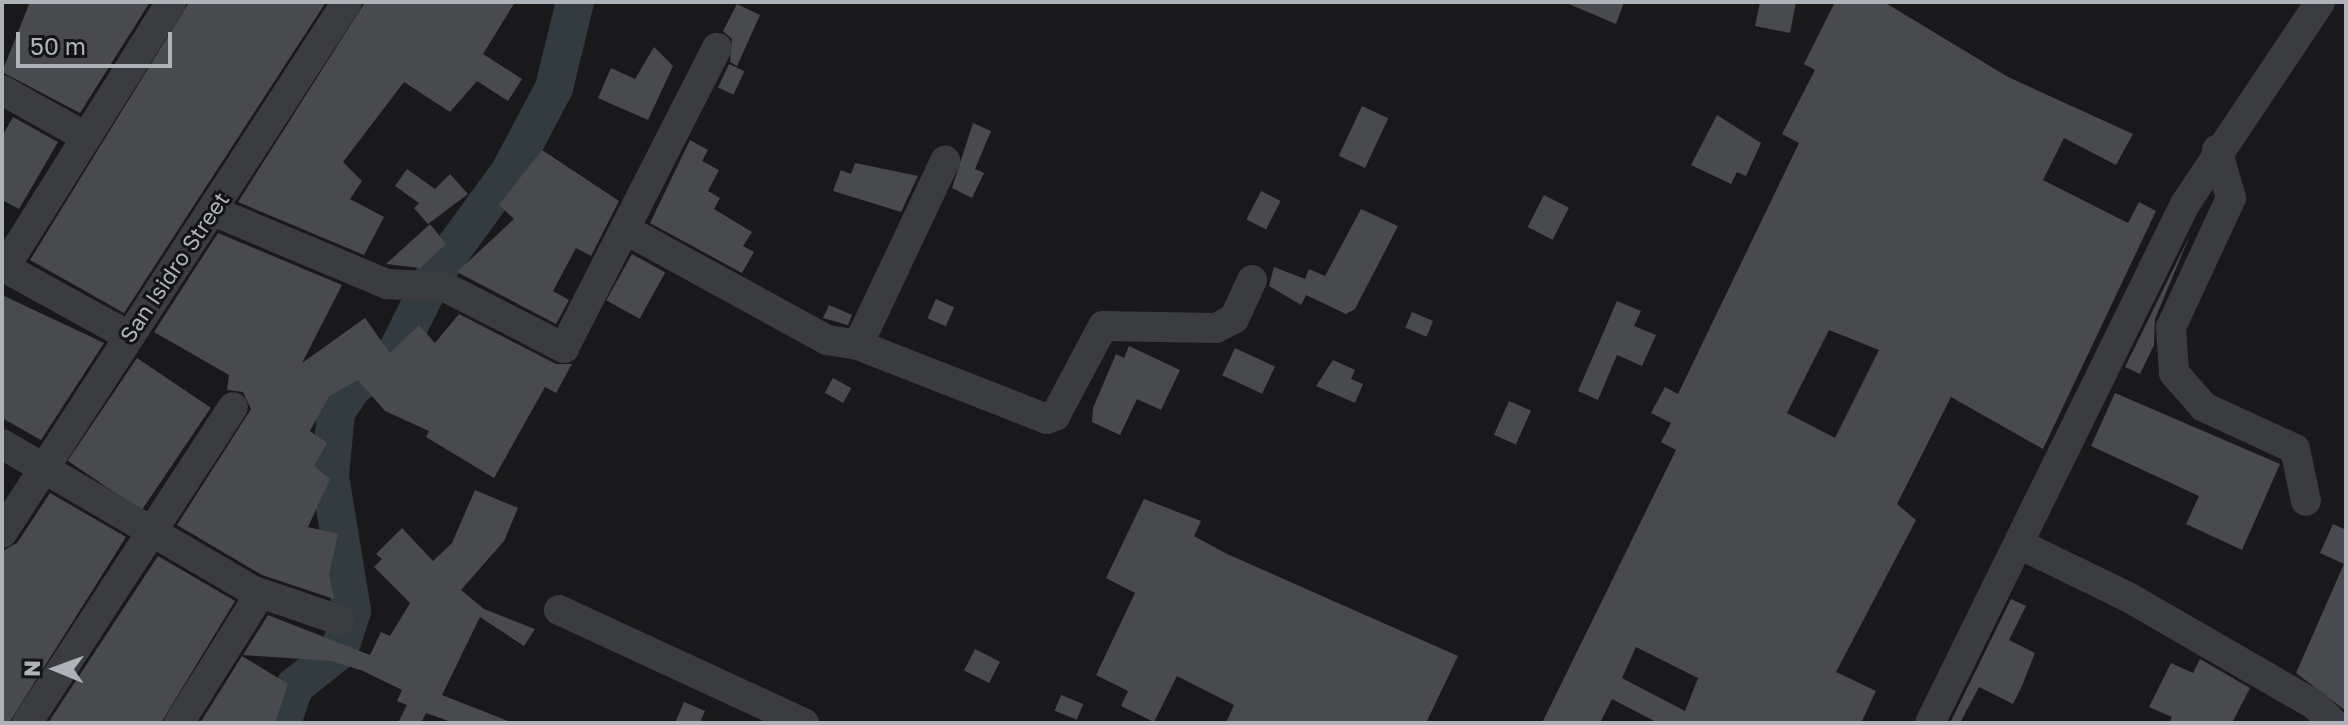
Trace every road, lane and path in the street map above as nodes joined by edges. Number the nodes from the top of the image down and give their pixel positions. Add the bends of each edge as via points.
1 (171, 2) edge
2 (347, 2) edge
3 (2320, 2) edge
4 (717, 48) dead end
5 (2, 90) edge
6 (84, 136) junction
7 (2217, 150) junction
8 (945, 161) dead end
9 (213, 211) junction
10 (628, 231) junction
11 (3, 266) edge
12 (1252, 280) dead end
13 (127, 335) junction
14 (858, 345) junction
15 (233, 407) dead end
16 (2, 444) edge
17 (46, 467) junction
18 (2306, 501) dead end
19 (154, 530) junction
20 (2, 533) edge
21 (2021, 545) junction
22 (260, 594) junction
23 (559, 610) dead end
24 (339, 620) dead end
25 (2, 713) edge
26 (25, 723) edge
27 (179, 723) edge
28 (804, 723) edge
29 (1930, 723) edge
30 (2333, 723) edge

1 - 6 street
2 - 9 street, San Isidro Street
3 - 7 street
4 - 10 street
5 - 6 street
6 - 11 street
7 - 18 street via 2231,198 2171,327 2174,373 2204,407 2295,449
7 - 21 street
8 - 14 street
9 - 10 street via 362,275 431,286 564,348
9 - 13 street, San Isidro Street
10 - 14 street via 827,340
11 - 13 street
12 - 14 street via 1234,319 1216,328 1103,326 1055,416 1047,419
13 - 17 street, San Isidro Street
15 - 19 street
16 - 17 street
17 - 19 street
17 - 20 street, San Isidro Street
19 - 22 street
19 - 26 street
21 - 29 street
21 - 30 street via 2128,597 2315,705
22 - 24 street
22 - 27 street
23 - 28 street
25 - 26 street

